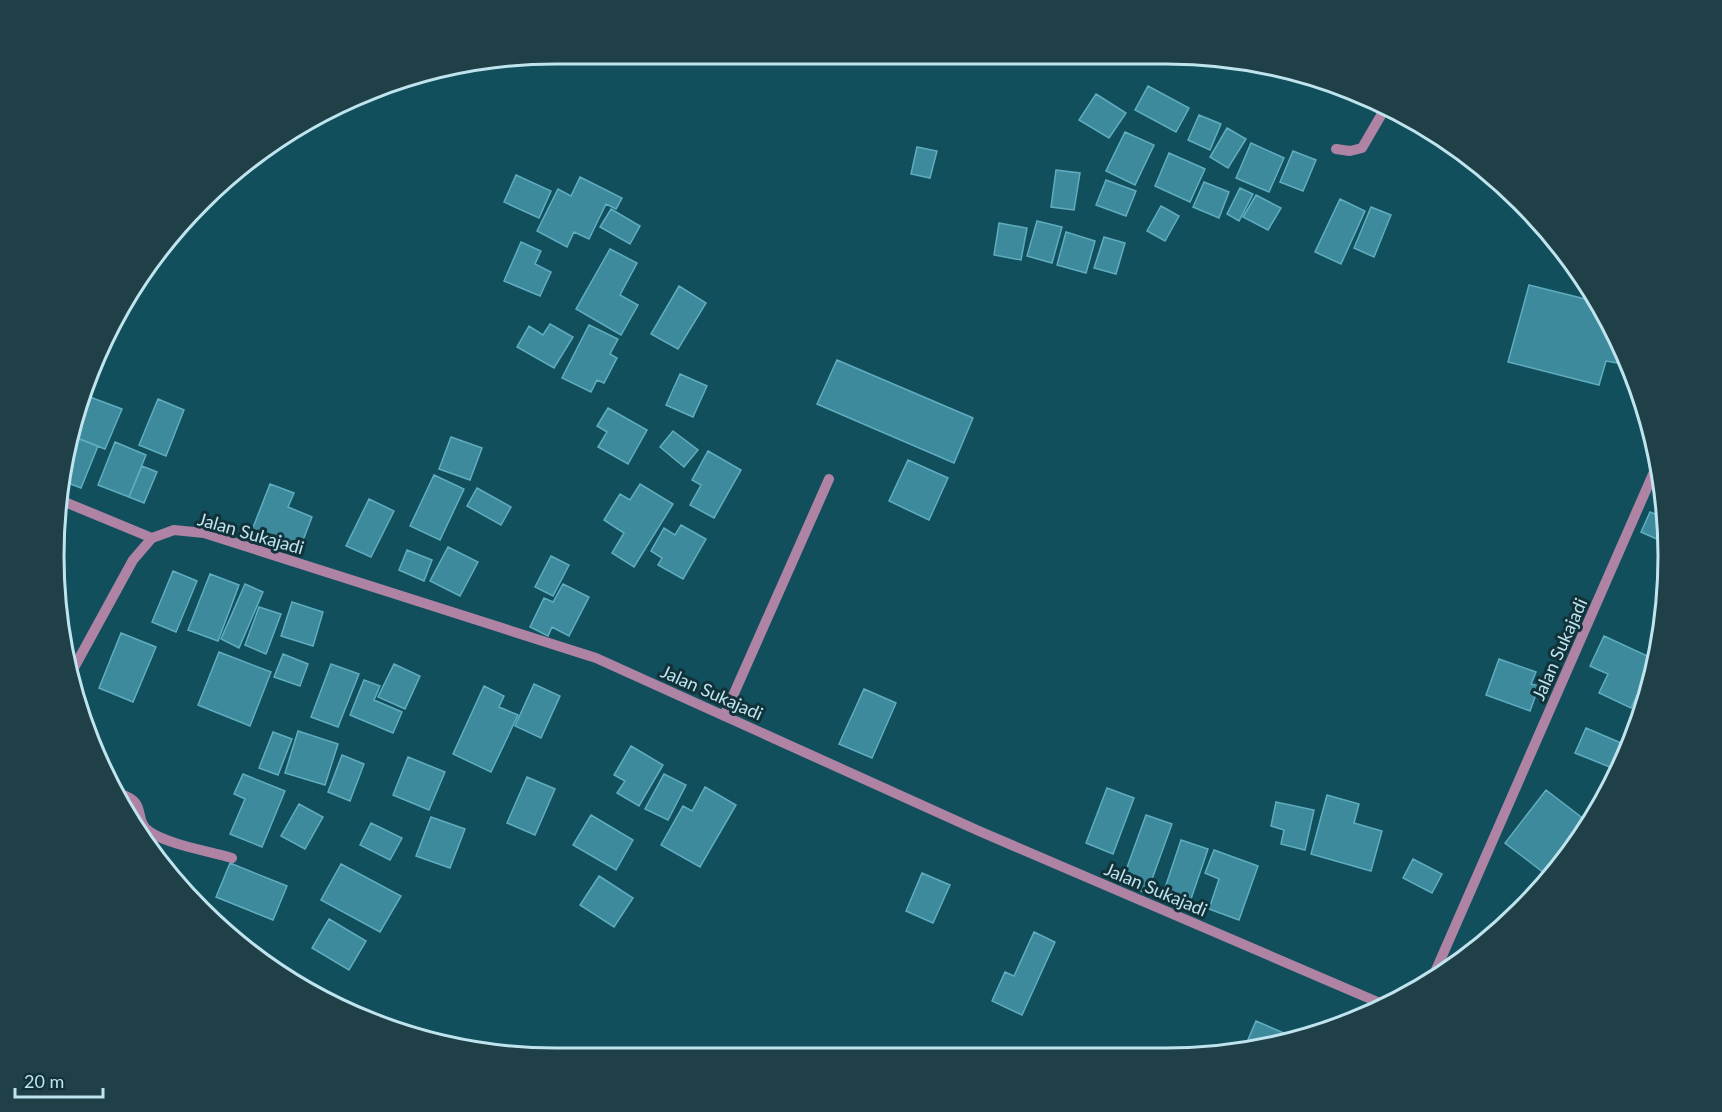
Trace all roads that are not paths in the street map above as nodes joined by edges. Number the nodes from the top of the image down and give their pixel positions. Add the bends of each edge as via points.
1 (1382, 114) edge
2 (1336, 149) dead end
3 (830, 479) dead end
4 (1651, 479) edge
5 (68, 504) edge
6 (152, 538) junction
7 (77, 663) edge
8 (724, 716) junction
9 (127, 796) edge
10 (143, 822) edge
11 (146, 828) edge
12 (232, 858) dead end
13 (1438, 966) edge
14 (1375, 1001) edge

1 - 2 street via 1362,148
3 - 8 street
4 - 13 street, Jalan Sukajadi
5 - 6 street
6 - 7 street via 133,560
6 - 8 street, Jalan Sukajadi via 174,530 216,537 596,658
8 - 14 street, Jalan Sukajadi via 979,831
9 - 10 street via 139,806
11 - 12 street via 160,837

